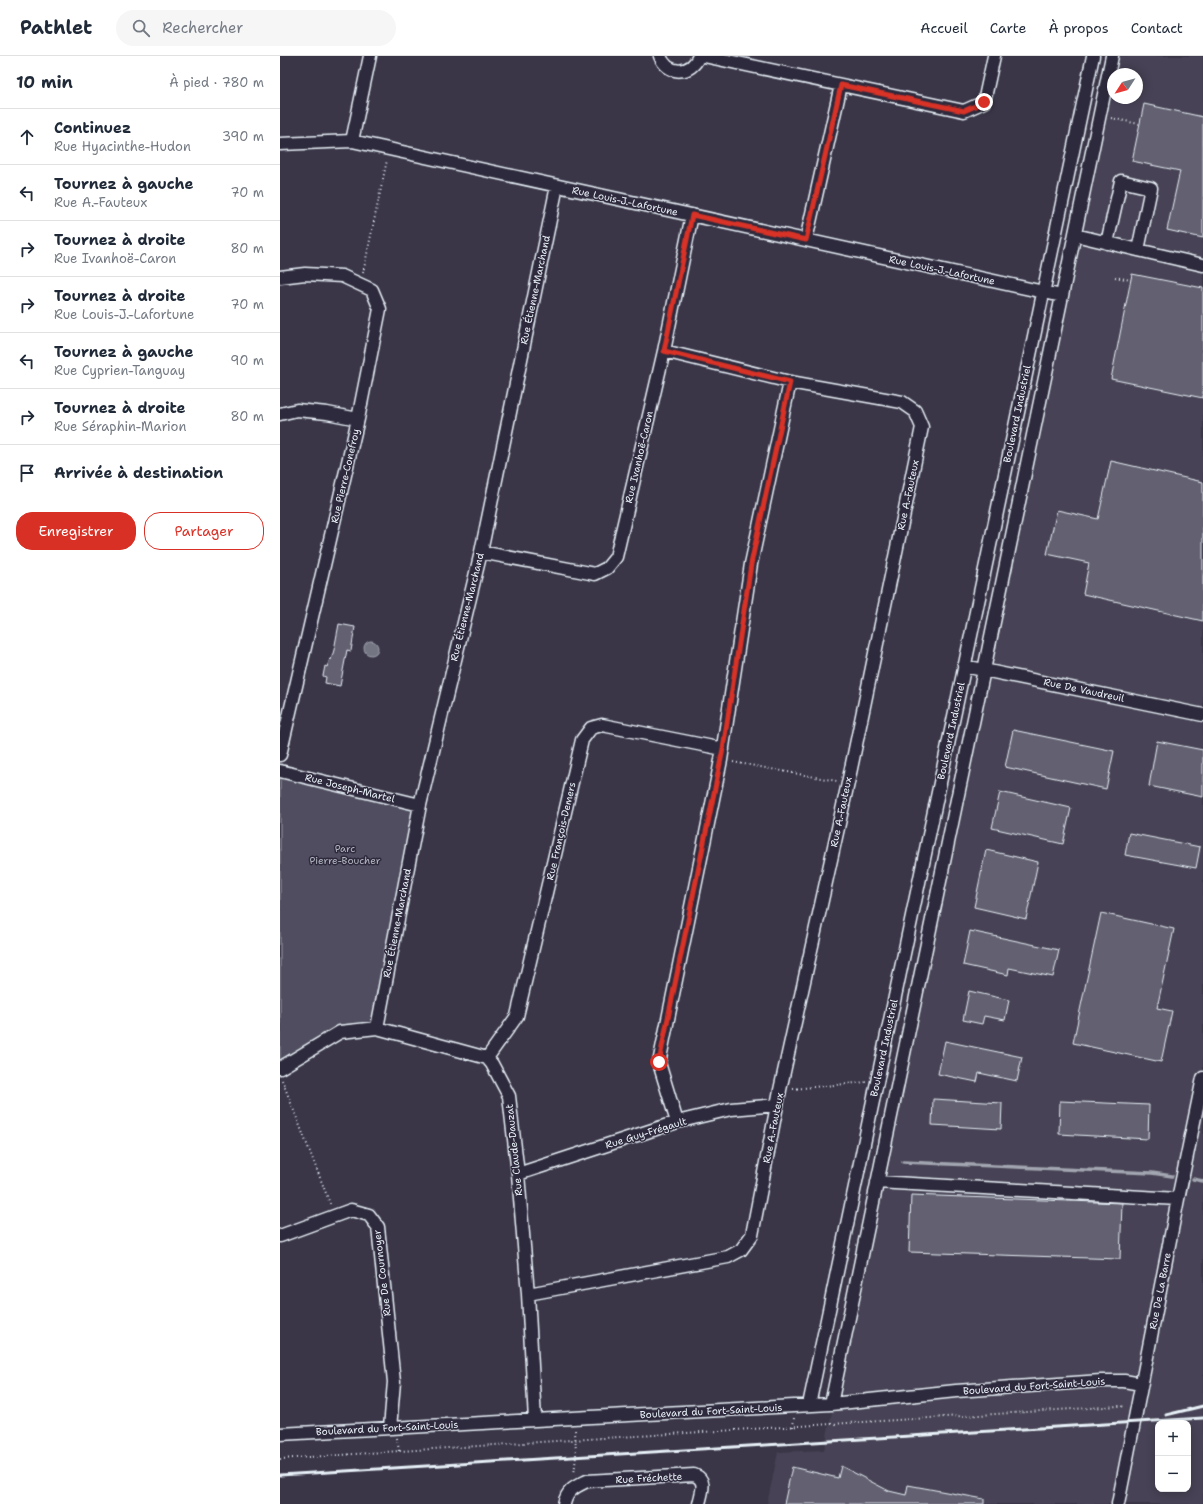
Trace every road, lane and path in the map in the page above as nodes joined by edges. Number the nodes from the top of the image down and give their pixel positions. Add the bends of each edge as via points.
1 (370, 56) edge
2 (660, 56) edge
3 (699, 56) edge
4 (704, 56) edge
5 (994, 56) edge
6 (1093, 56) edge
7 (1112, 56) edge
8 (841, 85) junction
9 (1100, 115) junction
10 (1139, 124) dead end
11 (352, 141) junction
12 (280, 144) edge
13 (390, 149) junction
14 (557, 186) junction
15 (692, 215) junction
16 (1075, 235) junction
17 (806, 240) junction
18 (1107, 243) junction
19 (1138, 250) junction
20 (1203, 265) edge
21 (280, 277) edge
22 (1115, 277) dead end
23 (1130, 280) dead end
24 (361, 285) junction
25 (1043, 292) junction
26 (1062, 296) junction
27 (664, 351) junction
28 (1024, 381) junction
29 (790, 382) junction
30 (1044, 385) junction
31 (280, 414) edge
32 (358, 419) junction
33 (481, 552) junction
34 (964, 666) junction
35 (984, 670) junction
36 (1203, 715) edge
37 (280, 755) edge
38 (722, 755) junction
39 (280, 771) edge
40 (941, 778) junction
41 (848, 783) junction
42 (960, 784) junction
43 (420, 805) junction
44 (930, 826) junction
45 (950, 830) junction
46 (915, 900) junction
47 (934, 907) junction
48 (891, 1013) junction
49 (911, 1018) junction
50 (377, 1028) junction
51 (487, 1058) junction
52 (280, 1068) edge
53 (280, 1075) edge
54 (1203, 1078) edge
55 (877, 1081) junction
56 (780, 1090) junction
57 (777, 1105) junction
58 (868, 1121) junction
59 (677, 1122) junction
60 (889, 1125) junction
61 (858, 1171) junction
62 (518, 1174) junction
63 (878, 1178) junction
64 (1178, 1199) junction
65 (334, 1216) junction
66 (280, 1236) edge
67 (528, 1294) junction
68 (1141, 1384) junction
69 (831, 1404) junction
70 (809, 1406) junction
71 (1136, 1410) junction
72 (574, 1418) junction
73 (535, 1420) junction
74 (390, 1428) junction
75 (280, 1434) edge
76 (575, 1440) junction
77 (280, 1459) edge
78 (572, 1488) junction
79 (564, 1504) edge
80 (699, 1504) edge
81 (1118, 1504) edge

1 - 11 street
2 - 3 street via 666,66 679,71 692,67
4 - 8 street
5 - 8 street via 984,102 964,111
6 - 25 street, Boulevard Industriel
7 - 9 street, Boulevard Industriel
8 - 17 street
9 - 10 path
9 - 16 street, Boulevard Industriel
11 - 12 street, Rue Louis-J.-Lafortune
11 - 13 street, Rue Louis-J.-Lafortune
13 - 14 street, Rue Louis-J.-Lafortune
13 - 24 path
14 - 15 street, Rue Louis-J.-Lafortune
14 - 33 street, Rue Étienne-Marchand
15 - 17 street, Rue Louis-J.-Lafortune
15 - 27 street, Rue Ivanhoë-Caron
16 - 18 street
16 - 26 street, Boulevard Industriel
17 - 25 street, Rue Louis-J.-Lafortune
18 - 19 street
18 - 19 street via 1121,181 1150,188
19 - 20 street
21 - 24 street, Rue Pierre-Conefroy via 305,274 342,276
22 - 23 path
24 - 32 street, Rue Pierre-Conefroy via 372,290 380,309
25 - 26 street, Rue Louis-J.-Lafortune
25 - 28 street, Boulevard Industriel
26 - 30 street, Boulevard Industriel
27 - 29 street, Rue A.-Fauteux
27 - 33 street, Rue Ivanhoë-Caron via 616,557 607,568 594,574
28 - 30 street
28 - 34 street, Boulevard Industriel
29 - 38 street via 751,564
29 - 41 street, Rue A.-Fauteux via 902,402 915,411 922,427
30 - 35 street, Boulevard Industriel
31 - 32 street via 298,410
32 - 37 street, Rue Pierre-Conefroy
33 - 43 street, Rue Étienne-Marchand
34 - 35 street, Rue De Vaudreuil
34 - 40 street, Boulevard Industriel
35 - 36 street, Rue De Vaudreuil
35 - 42 street, Boulevard Industriel
38 - 41 path
38 - 51 street, Rue François-Demers via 602,725 591,728 582,740 517,1016
38 - 59 street via 659,1062
39 - 43 street, Rue Joseph-Martel
40 - 42 street
40 - 44 street, Boulevard Industriel
41 - 56 street, Rue A.-Fauteux
42 - 45 street, Boulevard Industriel
43 - 50 street, Rue Étienne-Marchand
44 - 45 street
44 - 46 street, Boulevard Industriel
45 - 47 street, Boulevard Industriel
46 - 47 street
46 - 48 street, Boulevard Industriel
47 - 49 street, Boulevard Industriel
48 - 49 street
48 - 55 street, Boulevard Industriel
49 - 60 street, Boulevard Industriel
50 - 51 street
50 - 52 street via 340,1032
51 - 62 street, Rue Claude-Dauzat via 509,1096
53 - 65 path
54 - 64 street, Rue De La Barre
55 - 56 path
55 - 58 street, Boulevard Industriel
56 - 57 street, Rue A.-Fauteux
57 - 59 street, Rue Guy-Frégault via 731,1109
57 - 67 street, Rue A.-Fauteux via 752,1236 741,1250 728,1257
58 - 60 street
58 - 61 street, Boulevard Industriel
59 - 62 street, Rue Guy-Frégault
60 - 63 street, Boulevard Industriel
61 - 63 street
61 - 70 street, Boulevard Industriel
62 - 67 street, Rue Claude-Dauzat
63 - 64 street
63 - 69 street, Boulevard Industriel
64 - 68 street, Rue De La Barre
65 - 66 street, Rue De Cournoyer
65 - 74 street, Rue De Cournoyer via 351,1210 369,1215 378,1227 394,1382
67 - 73 street, Rue Claude-Dauzat
68 - 69 street, Boulevard du Fort-Saint-Louis via 1095,1382 956,1391
68 - 71 street, Rue De La Barre
69 - 70 street, Boulevard du Fort-Saint-Louis
70 - 72 street, Boulevard du Fort-Saint-Louis
71 - 76 path, Boulevard du Fort-Saint-Louis via 1120,1406
71 - 81 street, Rue De La Barre
72 - 73 street, Boulevard du Fort-Saint-Louis
72 - 76 path
73 - 74 street, Boulevard du Fort-Saint-Louis
74 - 75 street, Boulevard du Fort-Saint-Louis
76 - 77 path, Boulevard du Fort-Saint-Louis
76 - 78 path
78 - 79 street
78 - 80 street, Rue Fréchette via 587,1481 694,1475 703,1482

